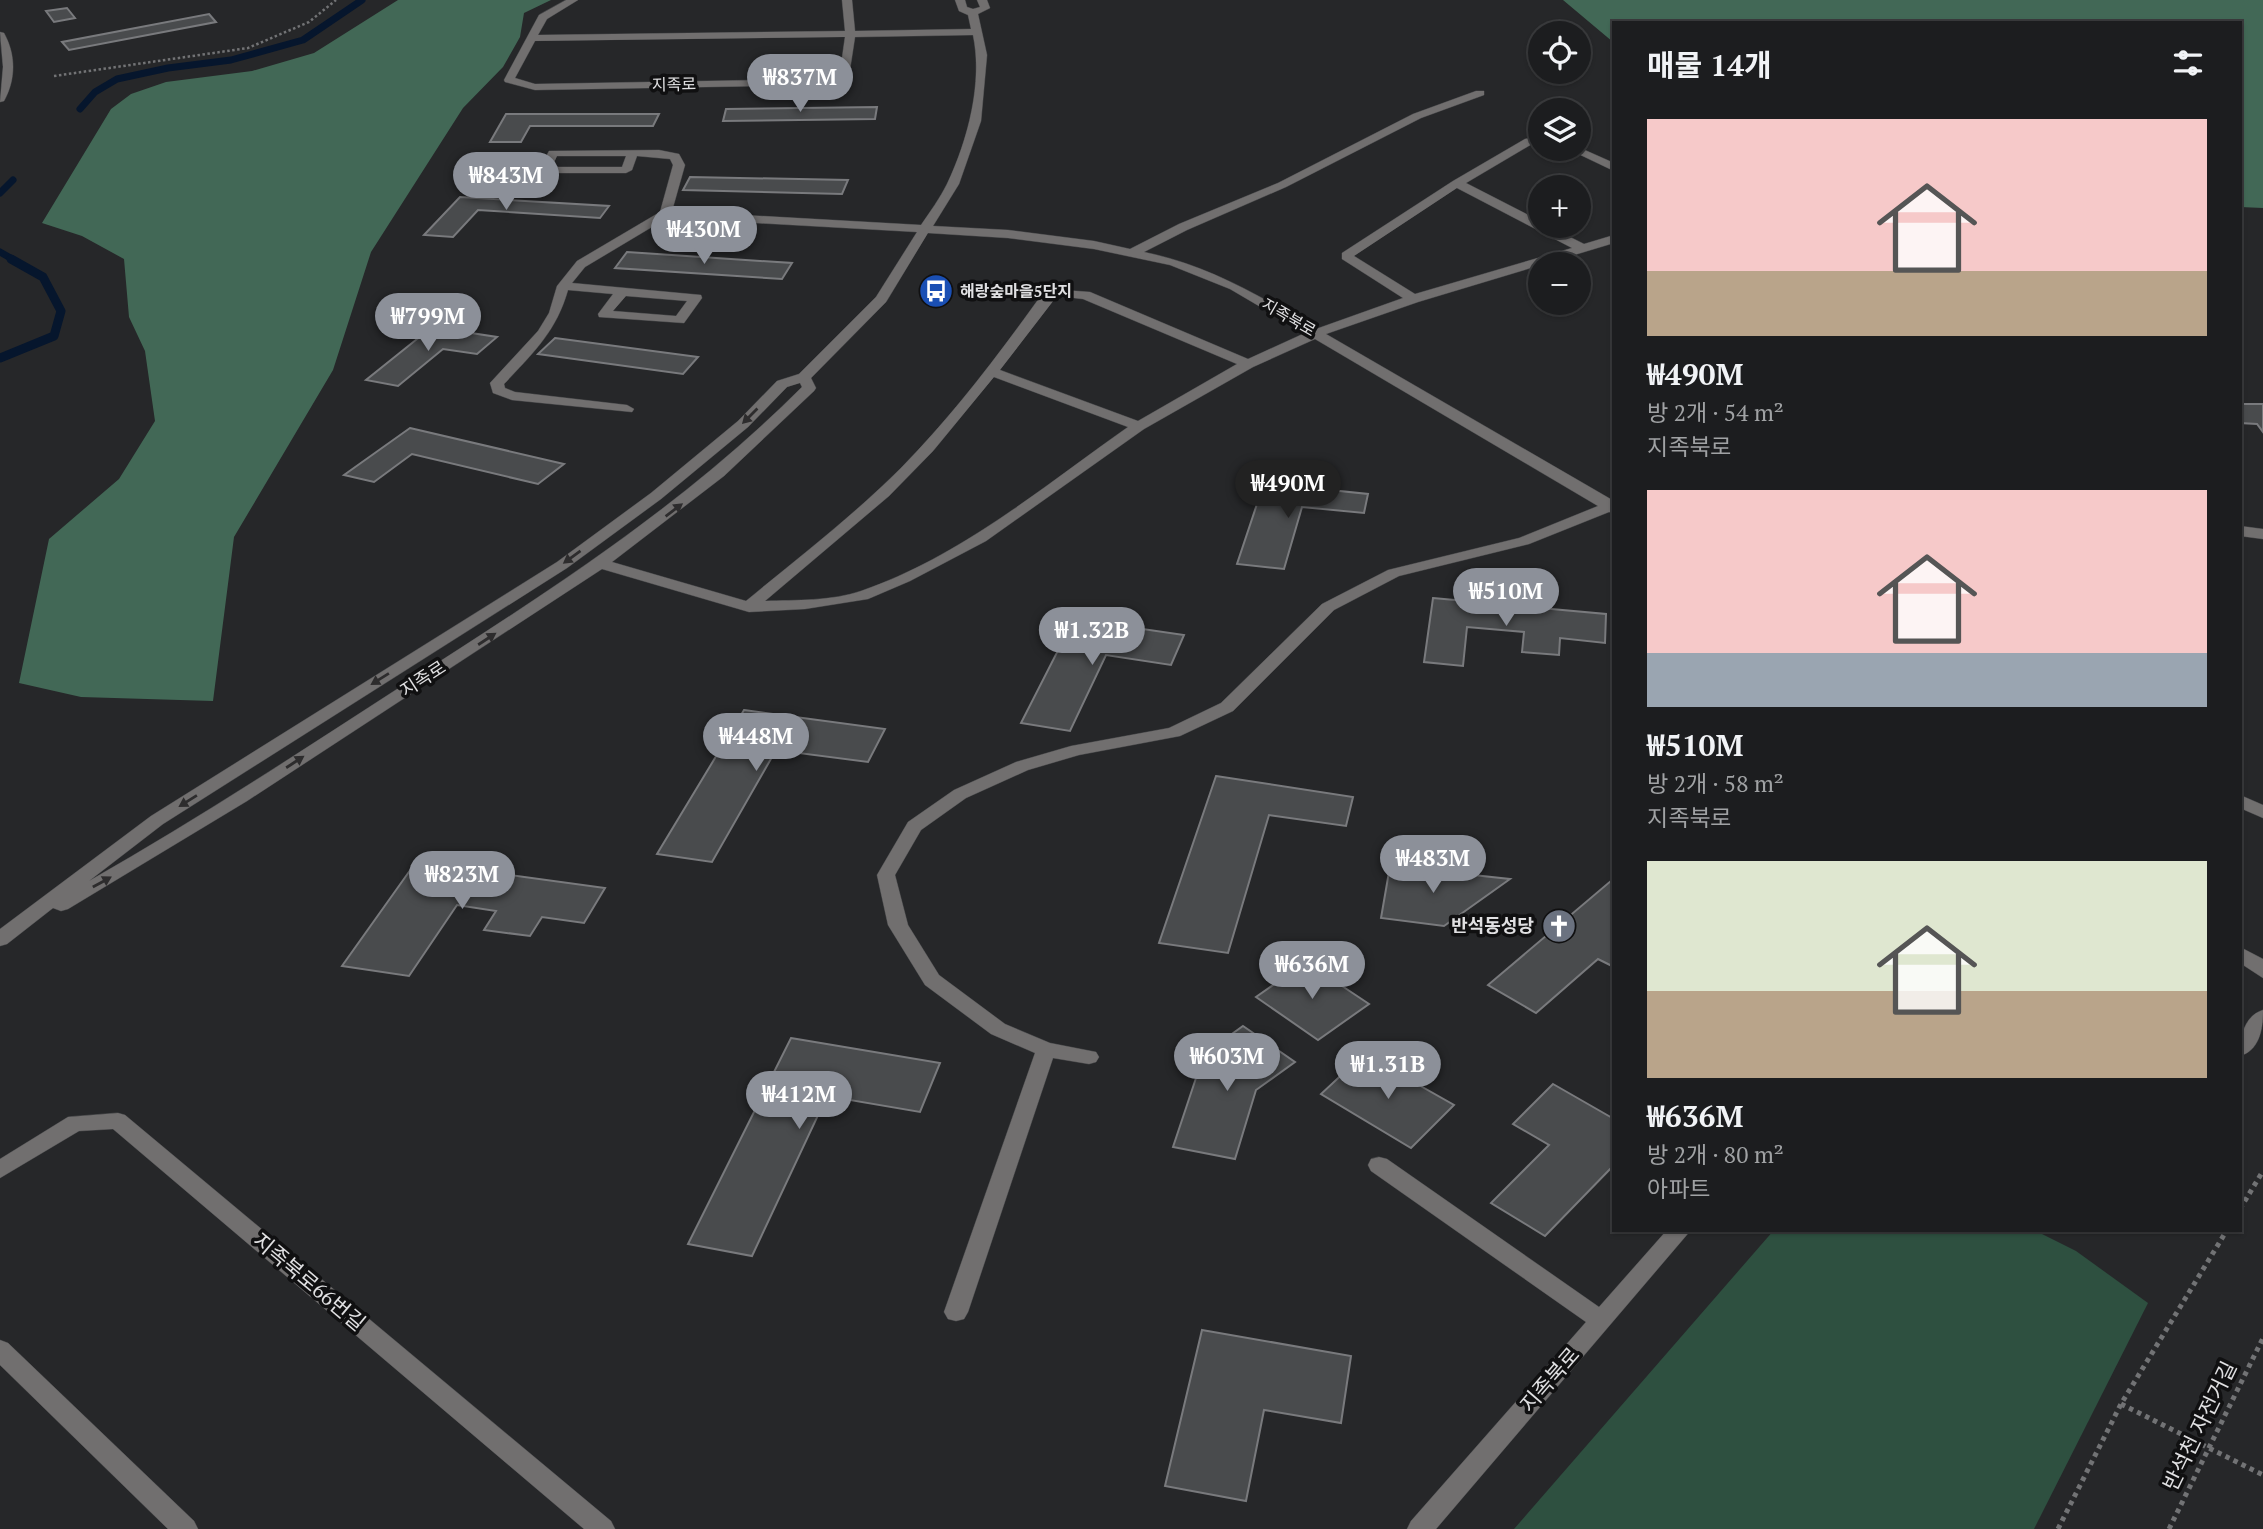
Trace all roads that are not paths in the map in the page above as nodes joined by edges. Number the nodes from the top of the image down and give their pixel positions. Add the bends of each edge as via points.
1 (573, 0) edge
2 (847, 0) edge
3 (960, 0) edge
4 (982, 0) edge
5 (973, 13) junction
6 (977, 32) junction
7 (850, 34) junction
8 (0, 35) edge
9 (531, 38) junction
10 (1480, 93) dead end
11 (0, 99) edge
12 (1528, 142) edge
13 (634, 153) junction
14 (1591, 157) edge
15 (1612, 167) edge
16 (1457, 183) junction
17 (665, 214) junction
18 (927, 228) junction
19 (1612, 240) edge
20 (1582, 248) junction
21 (1132, 253) junction
22 (563, 286) junction
23 (623, 291) junction
24 (1413, 299) junction
25 (1317, 333) junction
26 (1248, 364) junction
27 (993, 372) junction
28 (804, 377) junction
29 (627, 409) dead end
30 (1139, 426) junction
31 (1612, 507) edge
32 (2242, 531) edge
33 (2263, 534) edge
34 (601, 564) junction
35 (749, 607) junction
36 (2242, 802) edge
37 (2263, 812) edge
38 (2242, 955) edge
39 (2263, 971) edge
40 (2263, 1017) edge
41 (2242, 1046) edge
42 (1046, 1050) junction
43 (1089, 1058) dead end
44 (1379, 1165) dead end
45 (0, 1170) edge
46 (1678, 1232) edge
47 (956, 1312) dead end
48 (1601, 1320) junction
49 (0, 1350) edge
50 (185, 1529) edge
51 (602, 1529) edge
52 (1419, 1529) edge

1 - 9 street, 지족로 via 543,17
2 - 7 street, 지족로
3 - 5 street via 963,9
4 - 5 street via 985,8
5 - 6 street, 지족로
6 - 7 street
6 - 18 street, 지족로 via 982,55 975,121 953,184
7 - 9 street
7 - 9 street, 지족로 via 845,74 818,82 602,86 535,86 509,80
8 - 11 street via 9,54 9,81
10 - 21 street via 1417,116 1282,185
12 - 16 street
13 - 13 street via 553,153 544,171 626,170
13 - 17 street via 674,156 679,165
14 - 15 street
16 - 20 street
16 - 24 street via 1346,257
17 - 18 street, 지족북로
17 - 22 street via 581,264
18 - 21 street, 지족북로 via 1094,244
18 - 28 street, 지족로 via 881,299
19 - 20 street
20 - 24 street
21 - 25 street, 지족북로 via 1174,262 1234,286
22 - 23 street
22 - 29 street via 544,333 497,383 498,390 512,396
23 - 23 street via 604,314 679,320 696,298
24 - 25 street
25 - 26 street
25 - 31 street, 지족북로
26 - 27 street via 1086,295 1054,292
26 - 30 street
27 - 30 street
27 - 35 street via 885,492
34 -> 28 street, 지족로 via 682,504 770,429 809,388
28 -> 34 street, 지족로 via 782,384 743,424 656,496 562,565 157,820 0,940 155,852
30 - 35 street via 981,537 904,578 862,596
31 - 42 street via 1524,541 1394,573 1328,607 1227,707 1174,732 1077,750 1022,766 960,794 914,826 886,875 898,925 933,980 998,1030
32 - 33 street
34 - 35 street
36 - 37 street
38 - 39 street
40 - 41 street
42 - 43 street
42 - 47 street
44 - 48 street
45 - 51 street, 지족북로66번길 via 75,1123 118,1121
46 - 48 street, 지족북로
48 - 52 street, 지족북로
49 - 50 street

